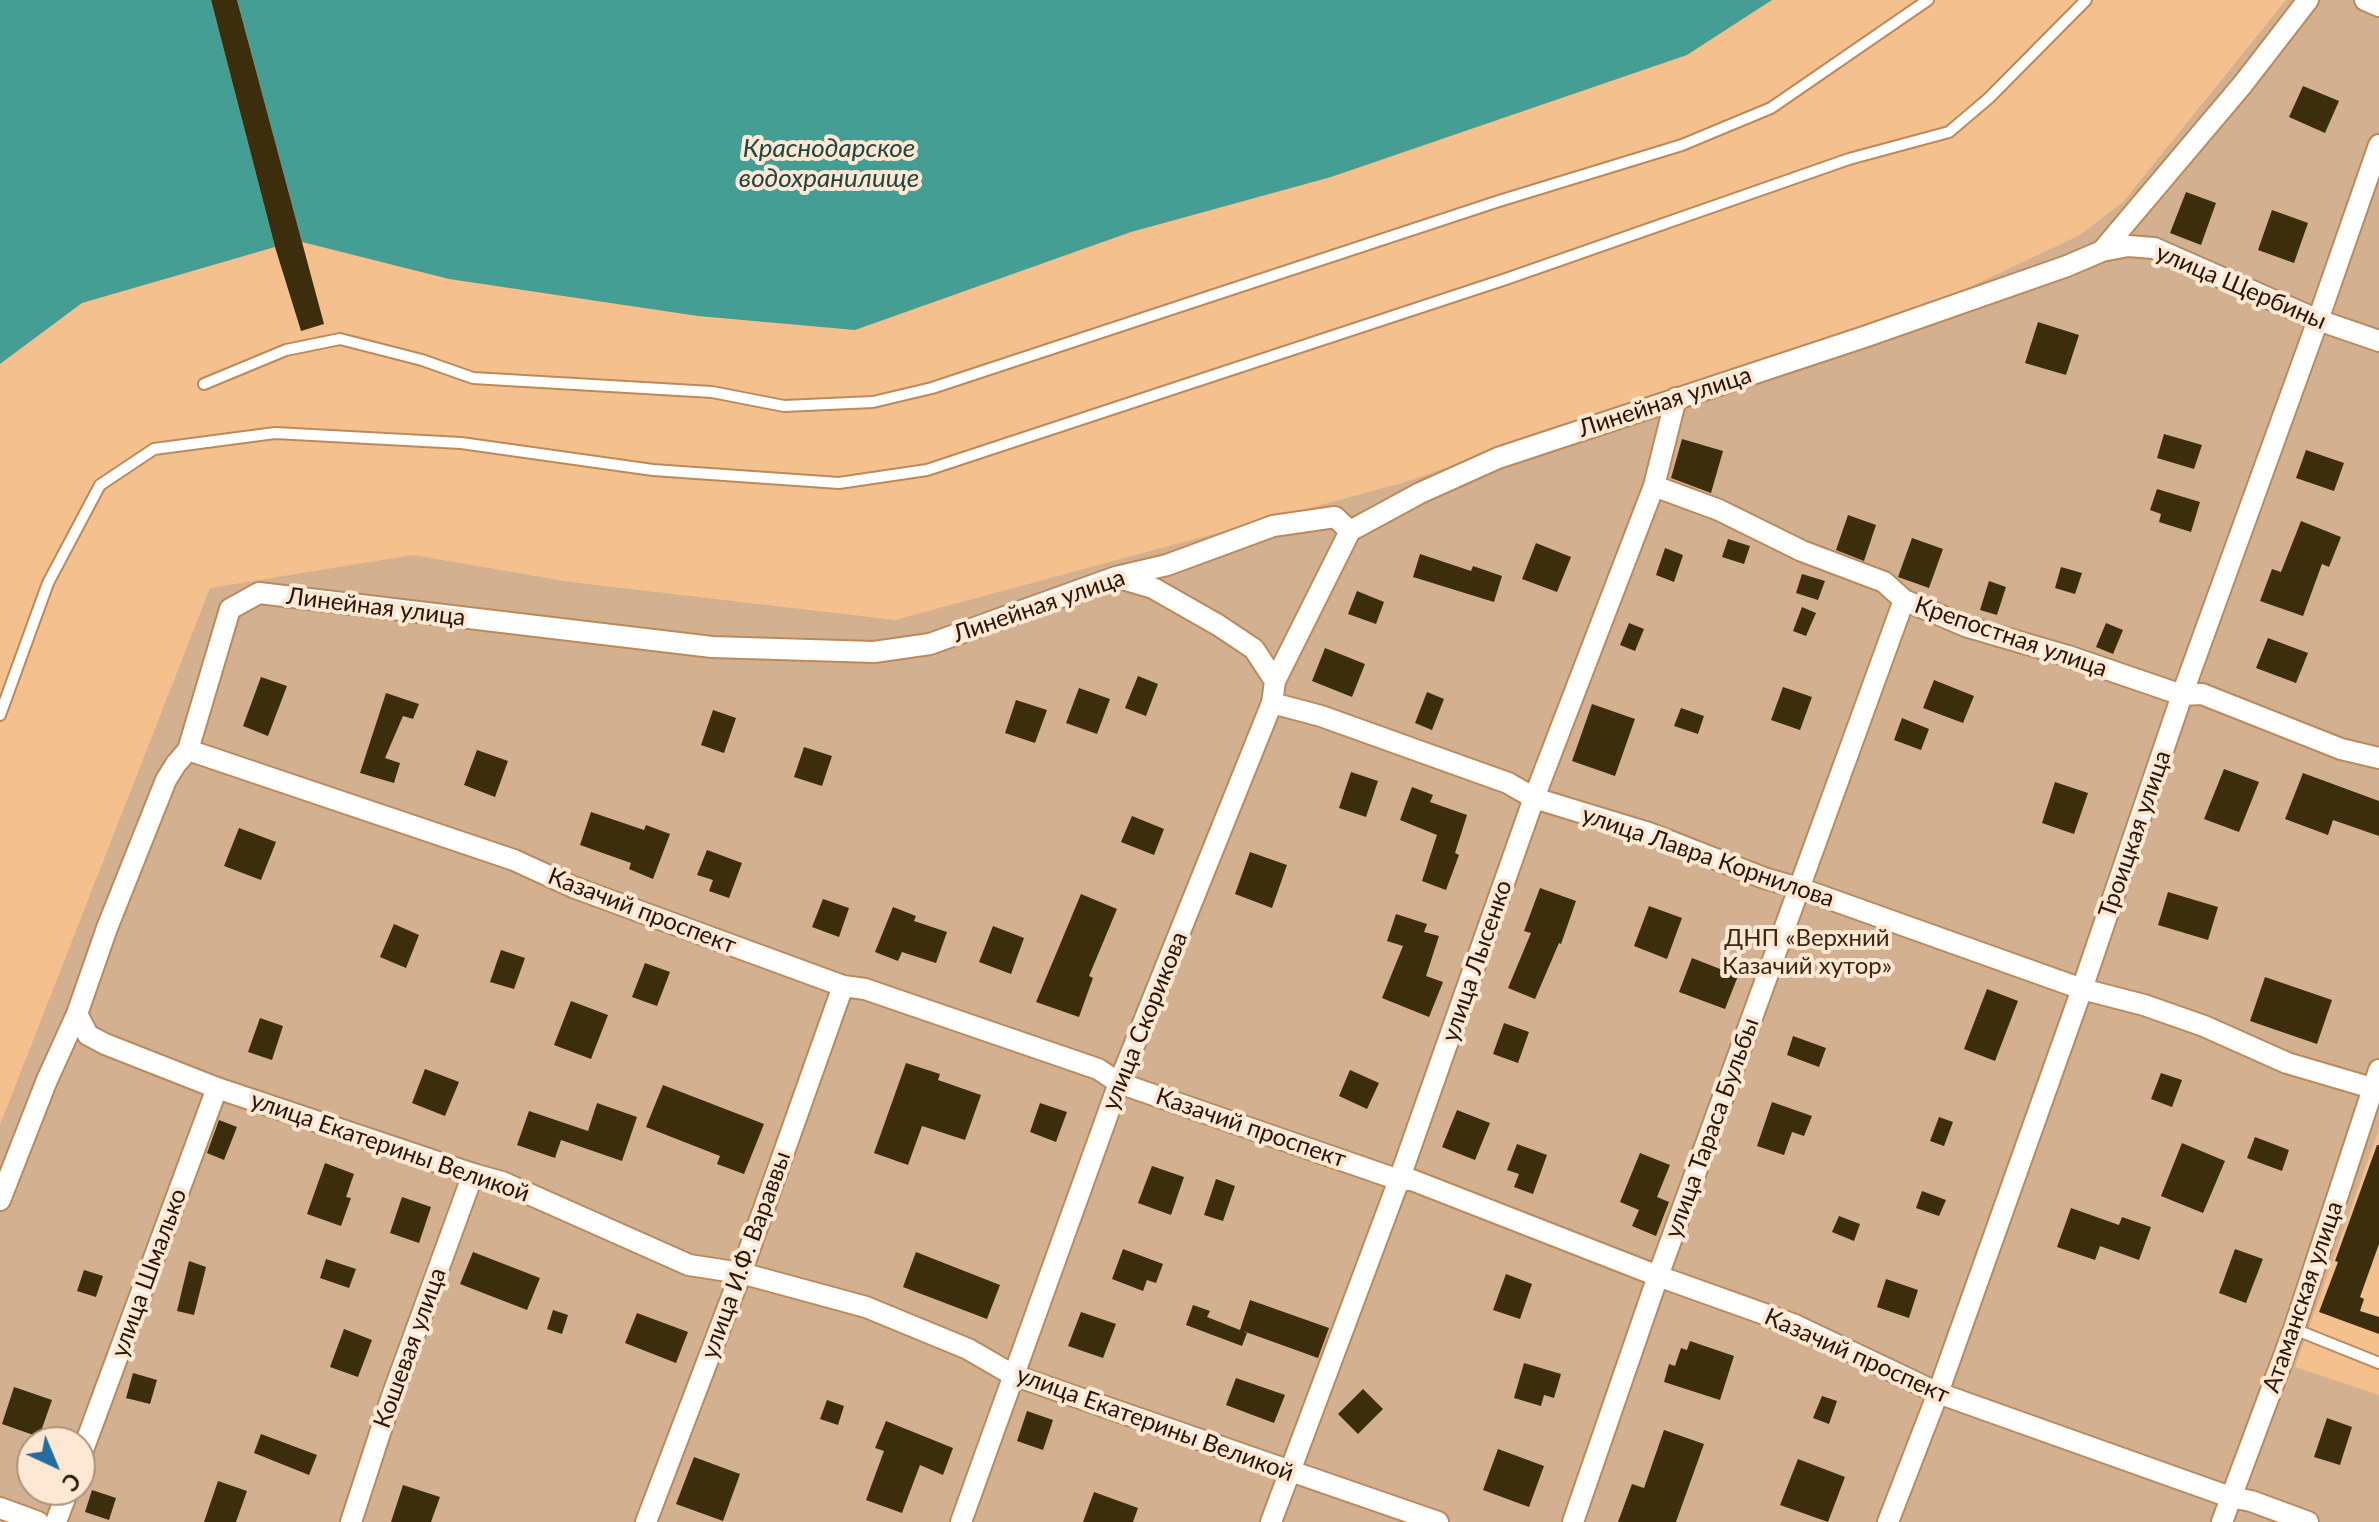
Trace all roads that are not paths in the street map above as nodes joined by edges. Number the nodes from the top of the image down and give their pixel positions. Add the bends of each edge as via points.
1 (1928, 0) edge
2 (2086, 0) edge
3 (2308, 0) edge
4 (2365, 0) edge
5 (2379, 6) edge
6 (2379, 145) edge
7 (2102, 251) junction
8 (2318, 320) junction
9 (2379, 341) edge
10 (204, 384) dead end
11 (1676, 398) junction
12 (1654, 486) junction
13 (1350, 531) junction
14 (1116, 577) junction
15 (1904, 600) junction
16 (1275, 681) junction
17 (2182, 695) junction
18 (1272, 703) junction
19 (0, 715) edge
20 (188, 750) junction
21 (2379, 758) edge
22 (1534, 798) junction
23 (1799, 888) junction
24 (843, 986) junction
25 (2082, 989) junction
26 (77, 1014) junction
27 (2375, 1079) edge
28 (1119, 1083) junction
29 (217, 1088) junction
30 (473, 1174) junction
31 (1399, 1180) junction
32 (0, 1200) edge
33 (741, 1273) junction
34 (1658, 1276) junction
35 (2294, 1329) junction
36 (2379, 1363) edge
37 (1013, 1375) junction
38 (1938, 1393) junction
39 (92, 1426) edge
40 (1289, 1472) junction
41 (2230, 1497) junction
42 (0, 1508) edge
43 (38, 1522) edge
44 (351, 1522) edge
45 (646, 1522) edge
46 (961, 1522) edge
47 (1271, 1522) edge
48 (1438, 1522) edge
49 (1573, 1522) edge
50 (1888, 1522) edge
51 (2222, 1522) edge
52 (2308, 1522) edge

1 - 10 lane via 1771,108 1682,145 932,388 873,402 784,406 712,392 473,378 340,339 286,350
2 - 19 lane via 1949,132 1849,159 1506,279 927,470 839,483 653,470 461,443 275,433 154,449 100,485 48,583
3 - 7 street, Линейная улица
4 - 5 street
6 - 8 street, Троицкая улица
7 - 8 street, улица Щербины via 2154,248
7 - 11 street, Линейная улица
8 - 9 street, улица Щербины
8 - 17 street, Троицкая улица
11 - 12 street, улица Лысенко
11 - 13 street, Линейная улица via 1498,458
12 - 15 street, Крепостная улица via 1884,582
12 - 22 street, улица Лысенко
13 - 14 street, Линейная улица via 1335,517 1273,526 1167,565
13 - 16 street, улица Скорикова
14 - 16 street via 1153,588 1218,625 1254,649
14 - 20 street, Линейная улица via 930,644 874,652 712,647 259,593 230,609
15 - 17 street, Крепостная улица via 1968,627
15 - 23 street, улица Тараса Бульбы
16 - 18 street, улица Скорикова
17 - 21 street, Крепостная улица via 2202,694 2341,749
17 - 25 street, Троицкая улица
18 - 22 street, улица Лавра Корнилова via 1508,783
18 - 28 street, улица Скорикова
20 - 24 street, Казачий проспект via 514,860 573,887
20 - 26 street, Линейная улица via 166,780
22 - 23 street, улица Лавра Корнилова
22 - 31 street, улица Лысенко
23 - 25 street, улица Лавра Корнилова
23 - 34 street, улица Тараса Бульбы
24 - 28 street, Казачий проспект via 1098,1069
24 - 33 street, улица И.Ф. Вараввы
25 - 27 street, улица Лавра Корнилова via 2204,1026 2287,1063
25 - 38 street, Троицкая улица
26 - 29 street, улица Екатерины Великой via 88,1035 105,1044
26 - 32 street, Линейная улица
27 - 35 street, Атаманская улица
28 - 31 street, Казачий проспект
28 - 37 street, улица Скорикова
29 - 30 street, улица Екатерины Великой
29 - 39 street, улица Шмалько
30 - 33 street, улица Екатерины Великой via 689,1265
30 - 44 street, Кошевая улица
31 - 34 street, Казачий проспект via 1412,1180
31 - 40 street, улица Лысенко
33 - 37 street, улица Екатерины Великой via 866,1307 968,1349
33 - 45 street, улица И.Ф. Вараввы
34 - 38 street, Казачий проспект via 1795,1325
34 - 49 street, улица Тараса Бульбы
35 - 36 lane
35 - 41 street, Атаманская улица
37 - 40 street, улица Екатерины Великой
37 - 46 street, улица Скорикова
38 - 41 street, Казачий проспект
38 - 50 street, Троицкая улица
40 - 47 street, улица Лысенко
40 - 48 street, улица Екатерины Великой
41 - 51 street, Атаманская улица
41 - 52 street, Казачий проспект
42 - 43 street

